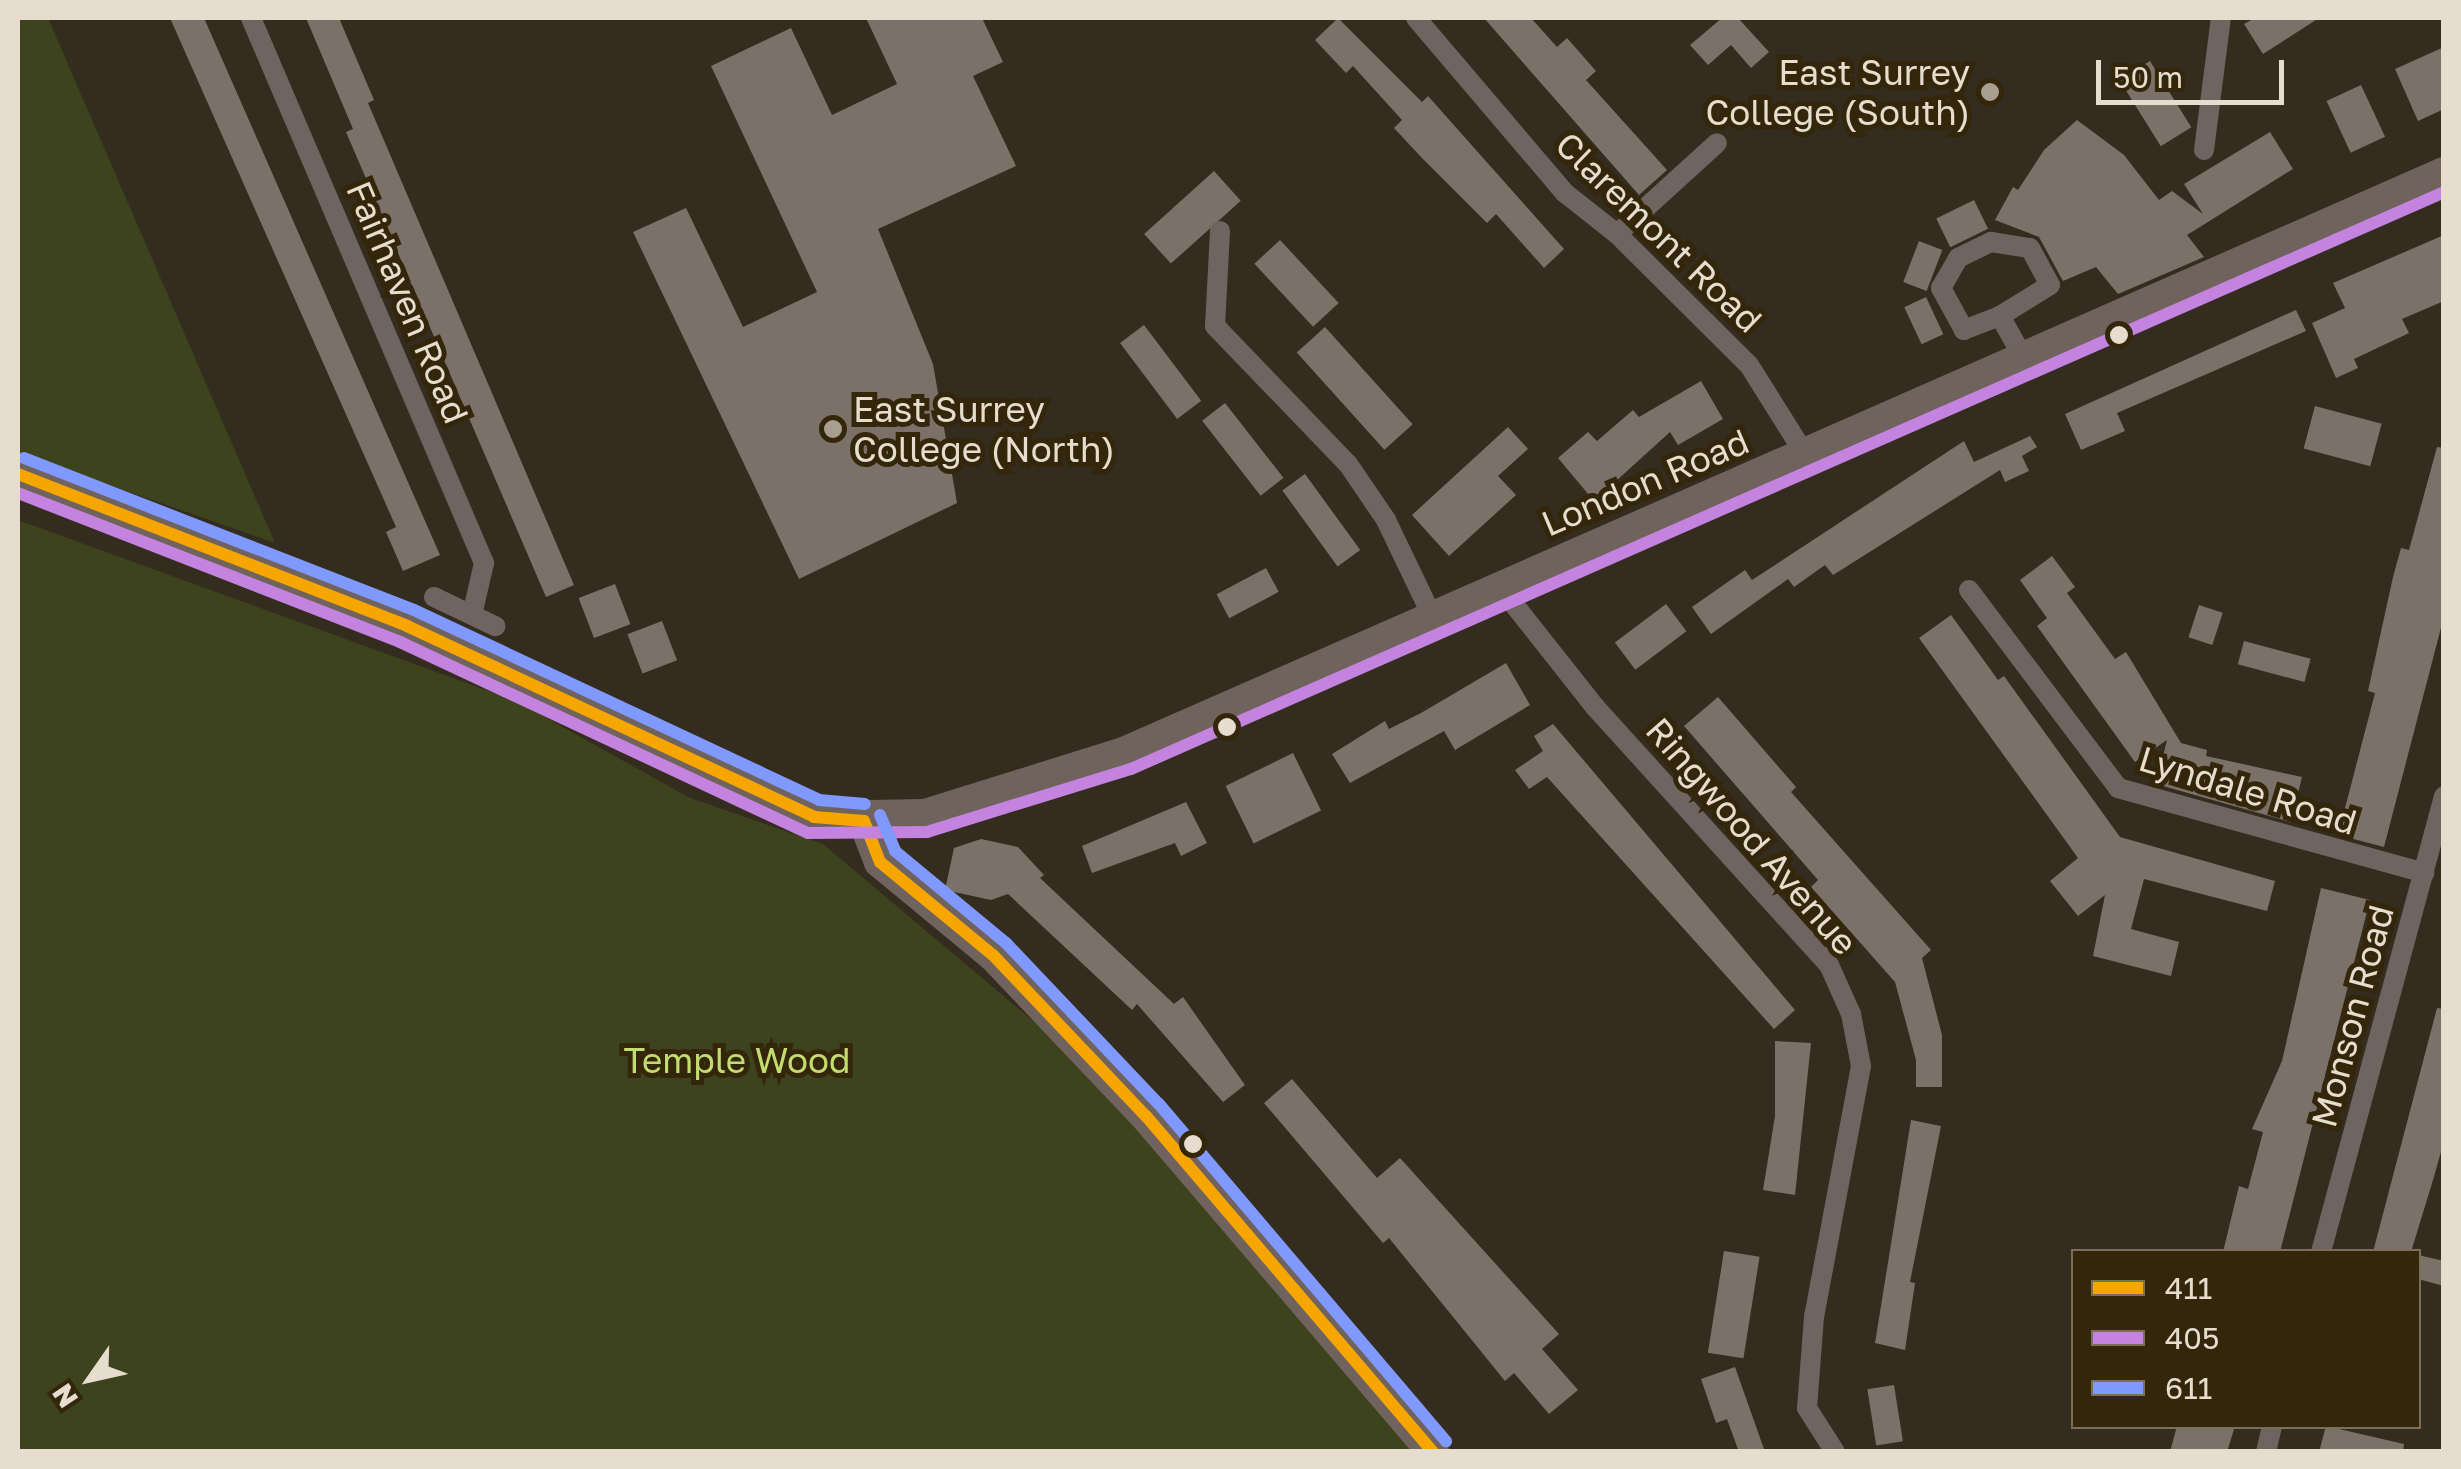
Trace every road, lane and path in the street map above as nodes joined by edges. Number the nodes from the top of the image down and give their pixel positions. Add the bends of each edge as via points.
1 (251, 18) edge
2 (1416, 18) edge
3 (2221, 18) edge
4 (1717, 143) dead end
5 (2204, 150) dead end
6 (2444, 173) edge
7 (1220, 232) dead end
8 (1617, 234) junction
9 (2000, 316) junction
10 (2023, 358) junction
11 (1806, 456) junction
12 (18, 474) edge
13 (1501, 588) junction
14 (1969, 590) dead end
15 (434, 596) dead end
16 (472, 615) junction
17 (1433, 618) junction
18 (495, 626) dead end
19 (2444, 796) edge
20 (864, 821) junction
21 (2424, 873) junction
22 (2321, 1249) edge
23 (1433, 1452) edge
24 (1835, 1452) edge

1 - 16 street, Fairhaven Road via 484,563
2 - 8 street, Claremont Road via 1565,192
3 - 5 street
4 - 8 street
6 - 10 main road, London Road
7 - 17 street via 1215,326 1348,464 1386,520
8 - 11 street, Claremont Road via 1750,365
9 - 9 street via 1964,330 1941,288 1958,258 1990,242 2030,248 2050,286
9 - 10 street
10 - 11 main road, London Road
11 - 13 main road, London Road
12 - 20 main road, London Road via 408,626 814,817
13 - 17 main road, London Road
13 - 24 street, Ringwood Avenue via 1594,707 1829,966 1851,1014 1861,1066 1814,1317 1808,1408
14 - 21 street, Lyndale Road via 2118,788
15 - 16 street
16 - 18 street
17 - 20 main road, London Road via 1073,771 924,815
19 - 21 street, Monson Road
20 - 23 main road via 880,862 993,956 1146,1116
21 - 22 street, Monson Road

